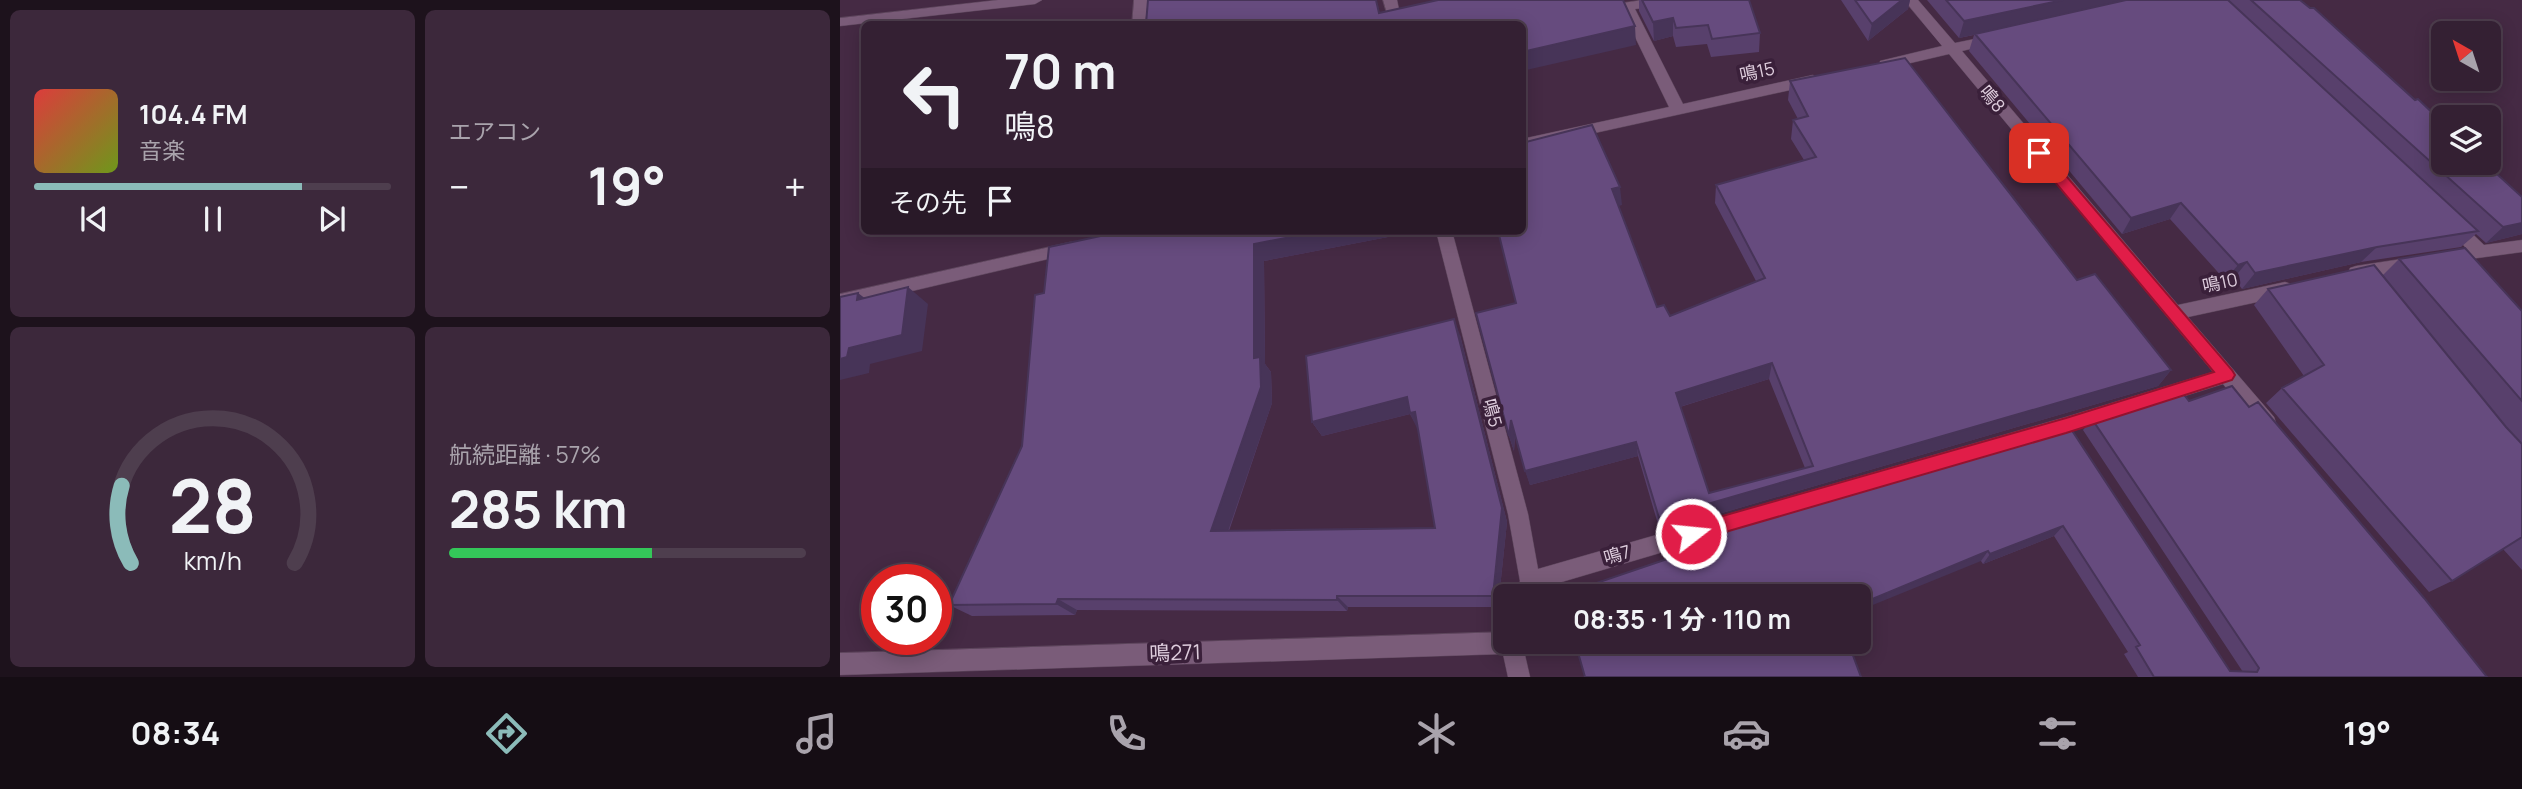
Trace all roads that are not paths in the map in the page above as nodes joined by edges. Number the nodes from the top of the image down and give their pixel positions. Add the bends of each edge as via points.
1 (1035, 0) edge
2 (1141, 0) edge
3 (1390, 0) edge
4 (1679, 0) edge
5 (1911, 0) edge
6 (1139, 21) edge
7 (1394, 21) edge
8 (840, 22) edge
9 (2003, 37) edge
10 (1950, 49) junction
11 (1869, 67) edge
12 (1828, 76) edge
13 (1678, 109) junction
14 (1526, 143) edge
15 (2441, 214) edge
16 (1445, 235) edge
17 (1089, 244) edge
18 (2522, 246) edge
19 (2481, 251) junction
20 (2455, 256) edge
21 (2428, 261) edge
22 (2335, 278) edge
23 (2295, 287) edge
24 (840, 301) edge
25 (2174, 313) junction
26 (2227, 375) junction
27 (2066, 425) junction
28 (2280, 437) edge
29 (2081, 448) edge
30 (1527, 584) edge
31 (1544, 584) edge
32 (1493, 643) edge
33 (1514, 654) edge
34 (840, 664) edge
35 (1519, 677) edge

1 - 8 street
2 - 6 street
3 - 7 street
4 - 13 street via 1627,6
5 - 10 street, 鳴8
9 - 10 street
10 - 11 street
10 - 25 street, 鳴8
12 - 13 street, 鳴15
13 - 14 street, 鳴15
15 - 19 street
16 - 30 street, 鳴5 via 1518,514
17 - 24 street
18 - 19 street
19 - 20 street
21 - 22 street via 2367,277
23 - 25 street, 鳴10
25 - 26 street, 鳴8
26 - 27 street, 鳴7
26 - 28 street, 鳴8
27 - 29 street
27 - 31 street, 鳴7
32 - 34 street, 鳴271
33 - 35 street

